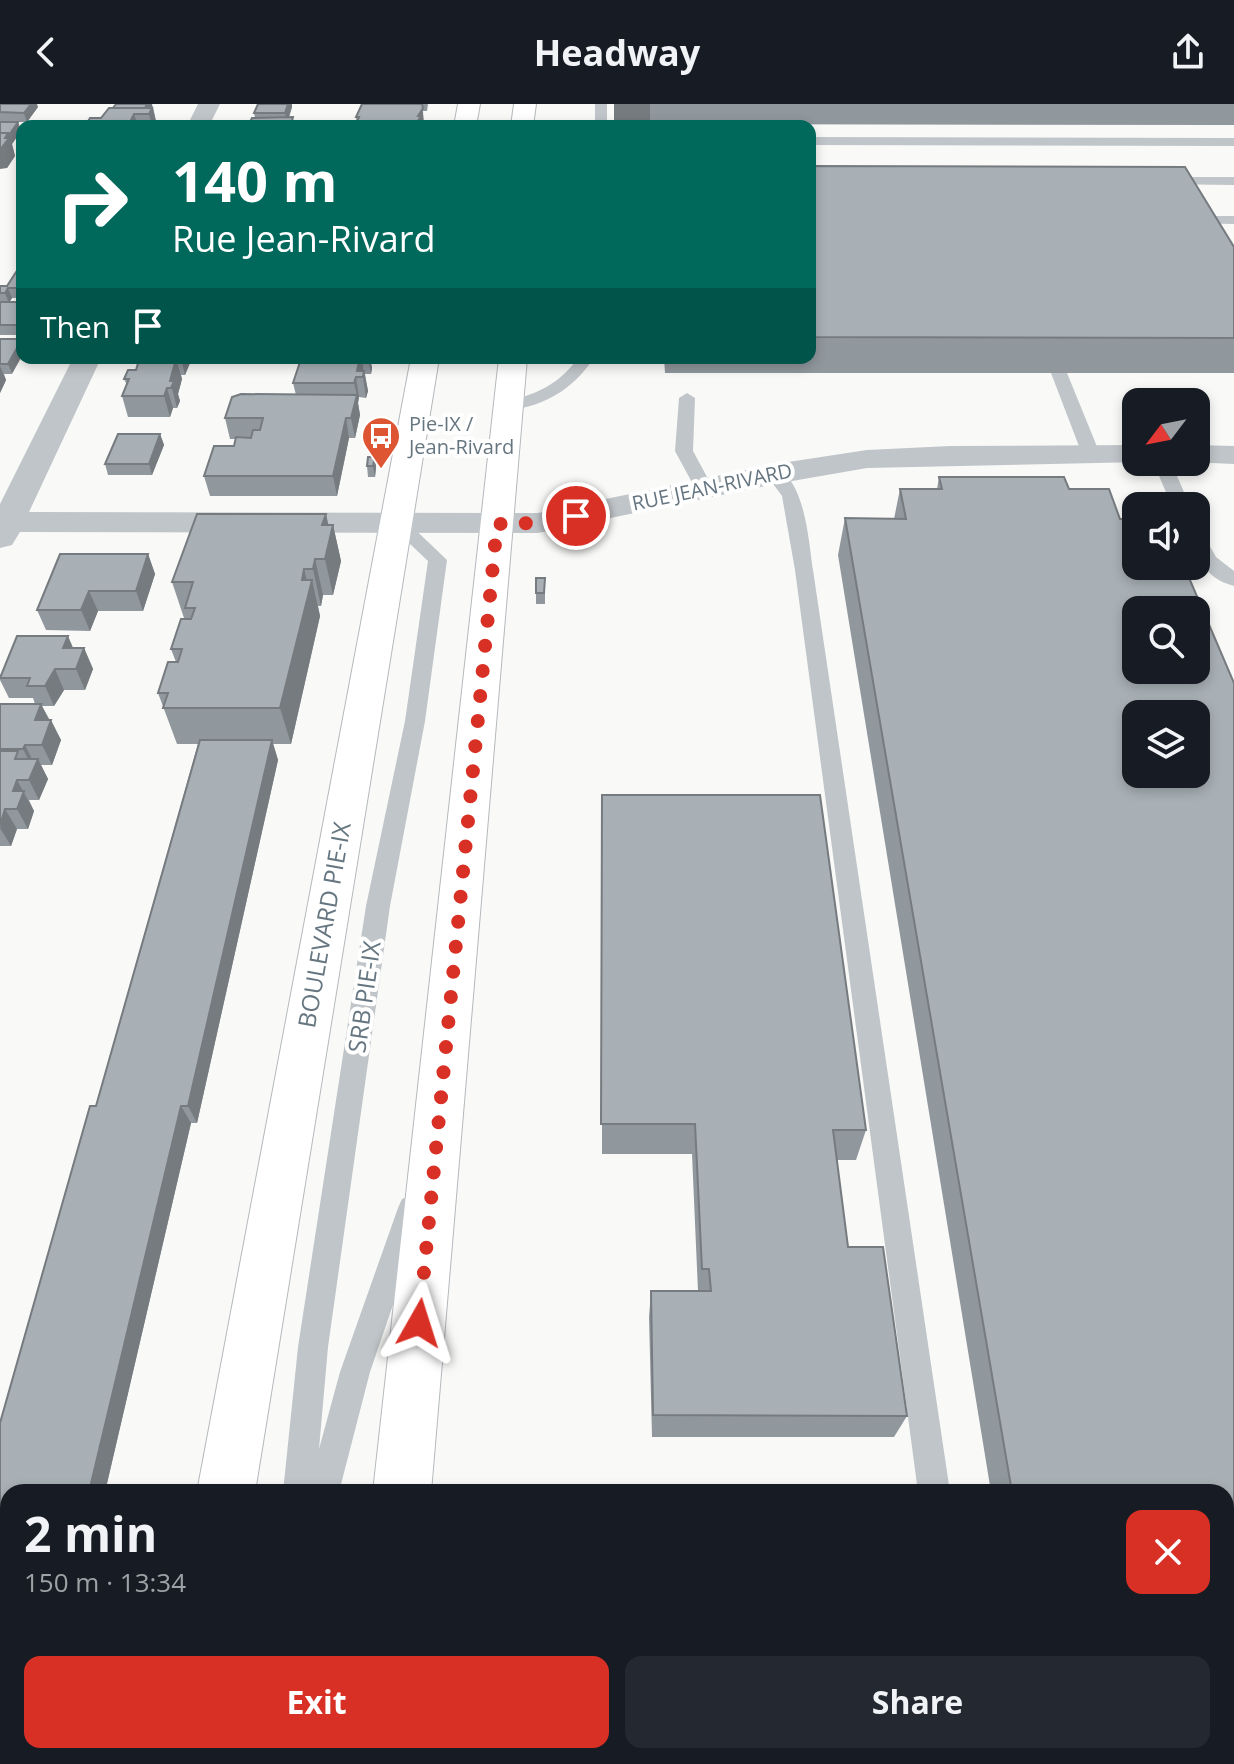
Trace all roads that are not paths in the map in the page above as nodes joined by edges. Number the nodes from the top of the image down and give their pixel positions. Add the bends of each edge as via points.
1 (816, 141) edge
2 (1234, 142) edge
3 (1139, 181) edge
4 (1234, 181) edge
5 (1185, 220) edge
6 (1234, 220) edge
7 (84, 364) edge
8 (424, 364) edge
9 (512, 364) edge
10 (580, 364) edge
11 (1059, 373) edge
12 (687, 398) dead end
13 (508, 406) junction
14 (1091, 454) junction
15 (1122, 454) edge
16 (1210, 454) edge
17 (1234, 455) edge
18 (775, 474) junction
19 (704, 488) junction
20 (397, 522) junction
21 (497, 524) junction
22 (3, 528) edge
23 (1210, 562) edge
24 (1234, 580) edge
25 (437, 1136) junction
26 (227, 1484) edge
27 (300, 1484) edge
28 (325, 1484) edge
29 (403, 1484) edge
30 (933, 1484) edge

1 - 2 lane
3 - 4 lane
5 - 6 lane
7 - 22 street
8 - 20 main road, BOULEVARD PIE-IX
9 - 13 main road
10 - 13 lane via 555,391
11 - 14 lane
12 - 19 lane via 684,451
13 - 21 main road
14 - 15 street, RUE JEAN-RIVARD
14 - 18 street, RUE JEAN-RIVARD via 891,456
16 - 17 street
18 - 19 street, RUE JEAN-RIVARD
18 - 30 lane via 791,496 804,570
19 - 21 street, RUE JEAN-RIVARD via 553,520
20 - 21 street, RUE JEAN-RIVARD
20 - 22 street, RUE JEAN-RIVARD
20 - 26 main road, BOULEVARD PIE-IX
20 - 27 lane, SRB PIE-IX via 438,560 415,721 378,906 313,1347
21 - 25 main road
23 - 24 lane
25 - 28 lane via 355,1372
25 - 29 main road

